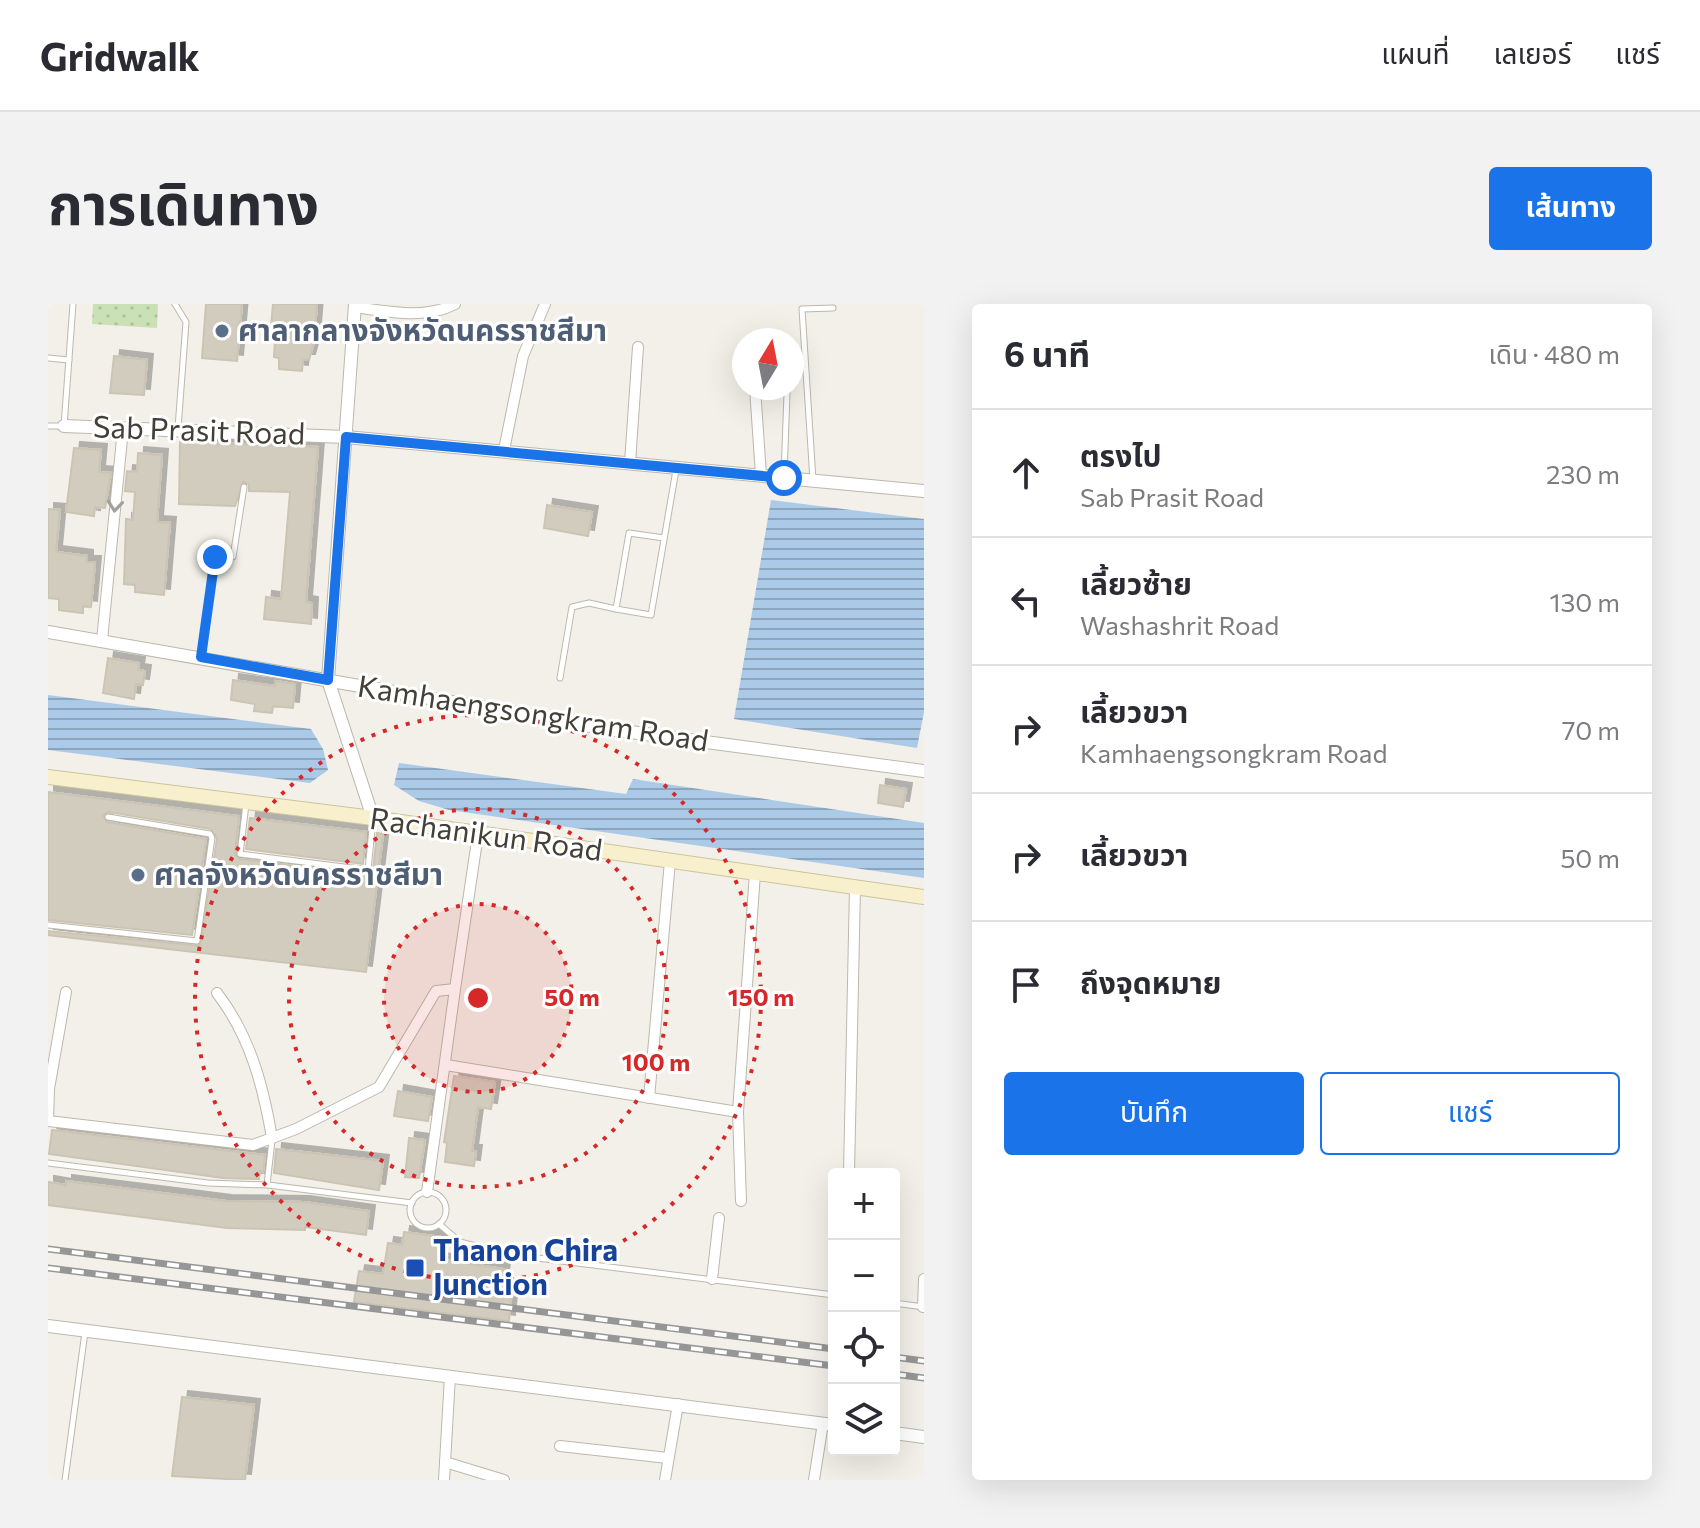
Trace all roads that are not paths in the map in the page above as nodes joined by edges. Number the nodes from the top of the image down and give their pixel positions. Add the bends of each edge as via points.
1 (73, 304) edge
2 (175, 304) edge
3 (455, 304) edge
4 (545, 304) edge
5 (354, 306) edge
6 (833, 308) dead end
7 (638, 347) dead end
8 (48, 358) edge
9 (69, 360) junction
10 (756, 400) edge
11 (787, 400) edge
12 (48, 426) edge
13 (64, 426) junction
14 (123, 429) junction
15 (178, 430) junction
16 (346, 437) junction
17 (504, 450) junction
18 (630, 463) junction
19 (676, 467) junction
20 (761, 475) junction
21 (784, 478) junction
22 (813, 481) junction
23 (244, 487) dead end
24 (924, 491) edge
25 (664, 538) junction
26 (616, 609) junction
27 (48, 632) edge
28 (102, 640) junction
29 (201, 657) junction
30 (560, 678) dead end
31 (328, 680) junction
32 (924, 771) edge
33 (48, 777) edge
34 (246, 803) junction
35 (108, 817) dead end
36 (373, 818) junction
37 (478, 834) junction
38 (670, 861) junction
39 (755, 873) junction
40 (855, 887) junction
41 (924, 897) edge
42 (48, 925) edge
43 (455, 989) junction
44 (66, 992) dead end
45 (217, 993) dead end
46 (446, 1065) junction
47 (649, 1098) junction
48 (738, 1112) junction
49 (272, 1138) junction
50 (48, 1163) edge
51 (849, 1168) edge
52 (267, 1185) junction
53 (427, 1192) junction
54 (741, 1201) dead end
55 (412, 1203) junction
56 (719, 1218) dead end
57 (439, 1224) junction
58 (712, 1279) junction
59 (924, 1279) edge
60 (828, 1294) edge
61 (900, 1304) edge
62 (923, 1307) edge
63 (48, 1326) edge
64 (85, 1331) junction
65 (450, 1376) junction
66 (678, 1404) junction
67 (828, 1424) edge
68 (828, 1428) edge
69 (900, 1434) edge
70 (924, 1437) edge
71 (560, 1446) dead end
72 (668, 1458) junction
73 (445, 1462) junction
74 (65, 1480) edge
75 (444, 1480) edge
76 (504, 1480) edge
77 (665, 1480) edge
78 (814, 1480) edge

1 - 9 lane
2 - 15 lane via 186,322
3 - 5 street via 411,313
4 - 17 street via 523,356
5 - 16 street
6 - 22 lane via 802,309
7 - 18 street
8 - 9 lane
9 - 13 lane
10 - 20 street
11 - 21 lane
12 - 13 lane, Sab Prasit Road
13 - 14 street, Sab Prasit Road
14 - 15 street, Sab Prasit Road
14 -> 28 street
15 - 16 street, Sab Prasit Road
16 - 17 street, Sab Prasit Road
16 - 31 street
17 - 18 street, Sab Prasit Road
18 - 19 street, Sab Prasit Road
19 - 20 street, Sab Prasit Road
19 - 25 lane
20 - 21 street, Sab Prasit Road
21 - 22 street, Sab Prasit Road
22 - 24 street, Sab Prasit Road
23 - 29 lane via 233,557 215,557
25 - 26 lane via 629,533
25 - 26 lane via 651,615
26 - 30 lane via 589,603 572,607
27 - 28 street, Kamhaengsongkram Road
28 - 29 street, Kamhaengsongkram Road
29 - 31 street, Kamhaengsongkram Road
31 - 32 street, Kamhaengsongkram Road via 608,729
31 - 36 street
33 - 34 main road, Rachanikun Road
34 - 36 main road, Rachanikun Road
34 - 36 lane via 240,854 368,870
35 - 42 lane via 210,834 197,941
36 - 37 main road, Rachanikun Road
37 - 38 main road, Rachanikun Road
37 - 43 street
38 - 39 main road, Rachanikun Road
38 - 47 street
39 - 40 main road, Rachanikun Road
39 - 48 street
40 - 41 main road, Rachanikun Road
40 - 51 street
43 - 46 street
43 - 49 street via 436,991 379,1087
44 - 49 street via 48,1121 253,1145
45 - 49 street via 236,1017 251,1050
46 - 47 street
46 - 53 street
47 - 48 street
48 - 54 street
49 - 52 lane
50 - 52 lane
52 - 55 lane
53 - 55 lane
53 - 57 lane via 443,1200 446,1213
55 - 57 lane via 410,1211 418,1224
56 - 58 street
57 - 58 lane via 460,1242 513,1255
58 - 60 lane
59 - 62 street
61 - 62 lane
63 - 64 street
64 - 65 street
64 - 74 lane
65 - 66 street
65 - 73 street
66 - 67 street
66 - 72 street
68 - 78 street
69 - 70 street
71 - 72 street
72 - 77 street
73 - 75 street
73 - 76 street

